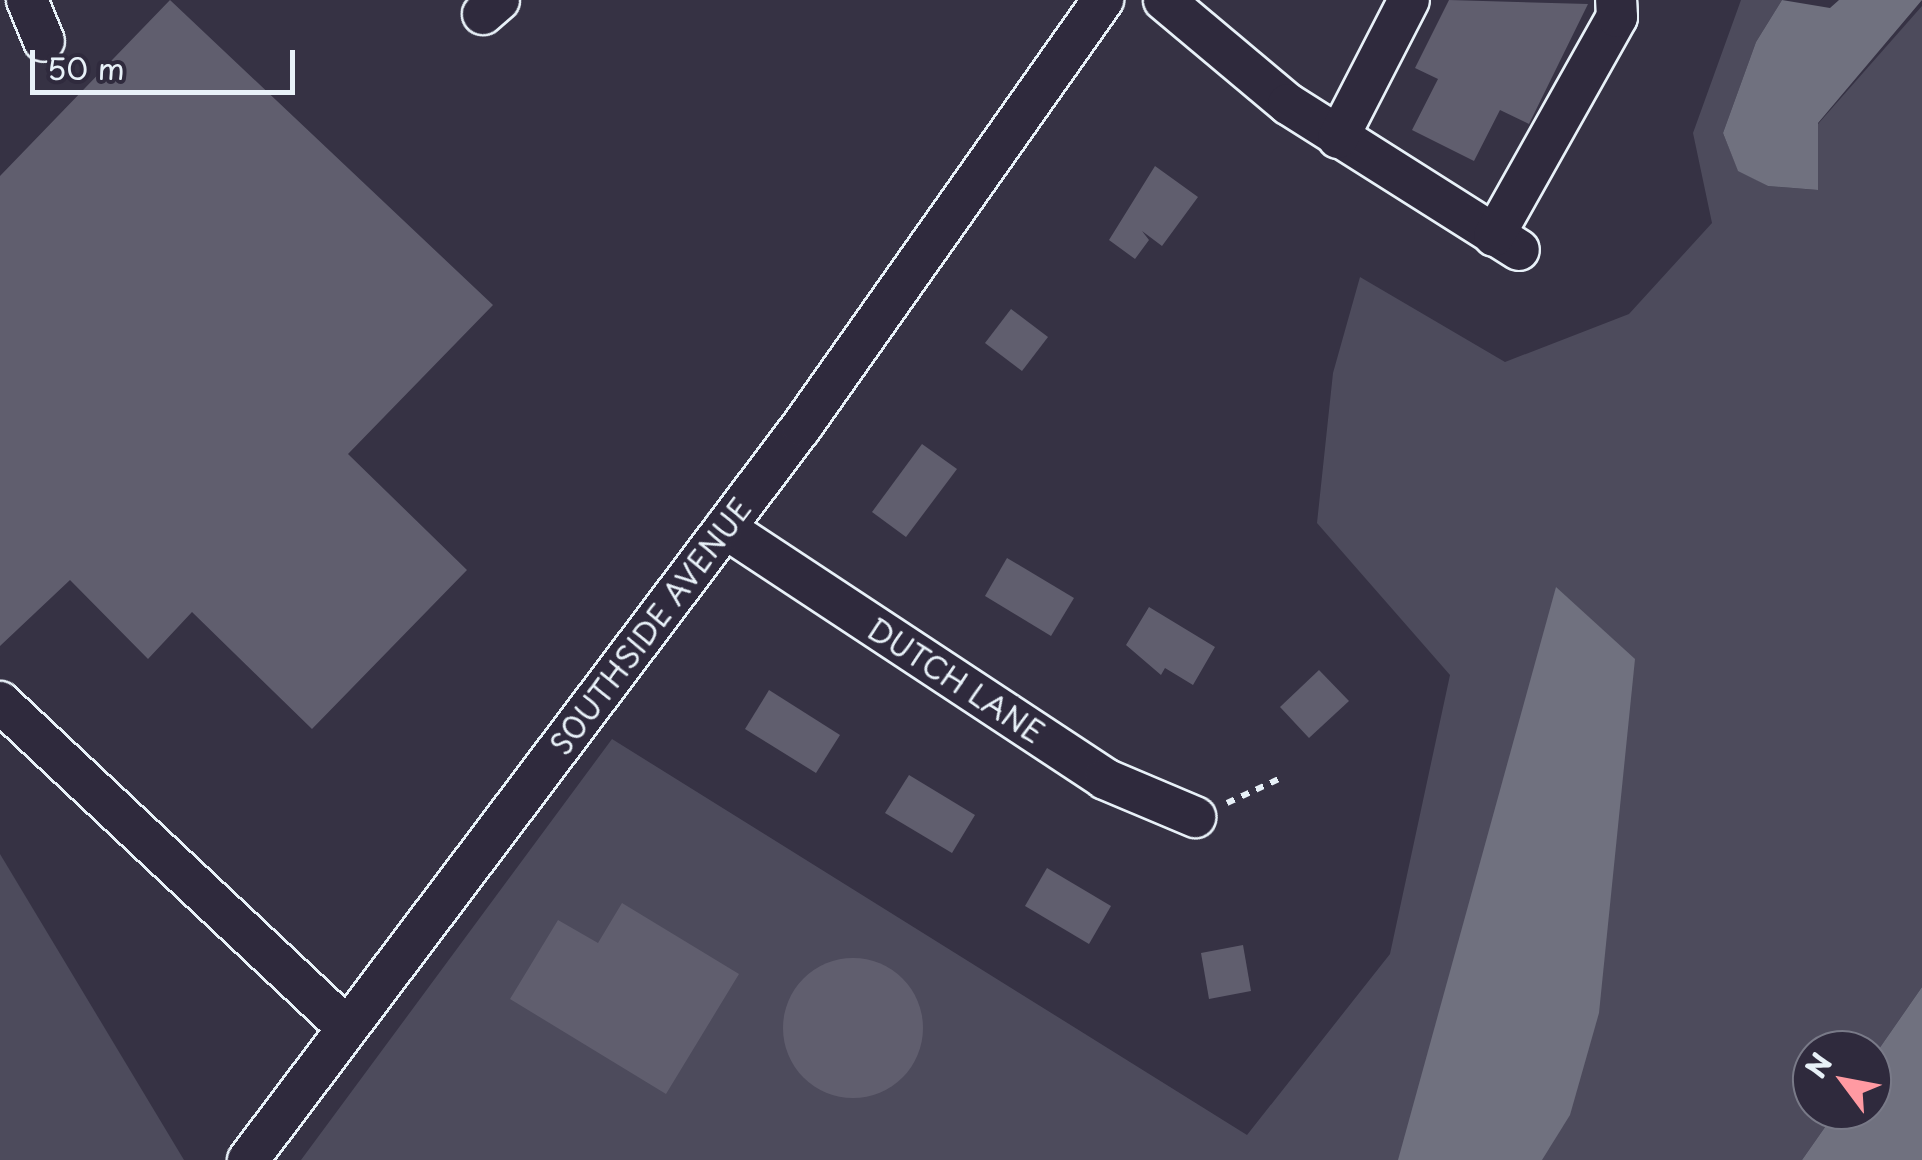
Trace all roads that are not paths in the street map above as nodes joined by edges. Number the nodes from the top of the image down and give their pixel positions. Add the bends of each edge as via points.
1 (27, 0) edge
2 (1103, 0) edge
3 (1164, 0) edge
4 (1409, 0) edge
5 (1616, 0) edge
6 (44, 41) dead end
7 (1338, 138) junction
8 (724, 528) junction
9 (0, 702) edge
10 (1195, 817) road end
11 (346, 1027) junction
12 (248, 1160) edge

1 - 6 street
2 - 8 street, SOUTHSIDE AVENUE via 1046,89
3 - 7 street
4 - 7 street
5 - 7 street via 1617,18 1506,243
8 - 10 street, DUTCH LANE via 1105,778
8 - 11 street, SOUTHSIDE AVENUE
9 - 11 street
11 - 12 street, SOUTHSIDE AVENUE

